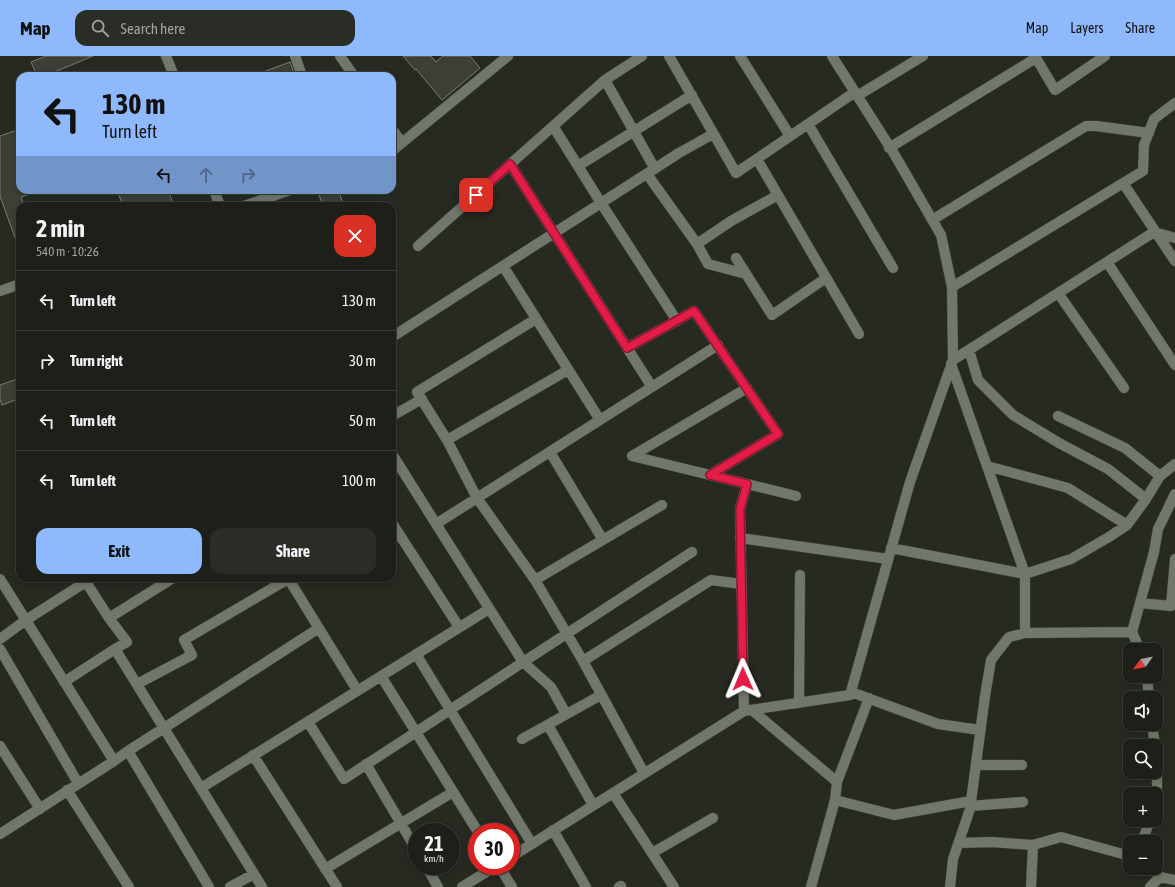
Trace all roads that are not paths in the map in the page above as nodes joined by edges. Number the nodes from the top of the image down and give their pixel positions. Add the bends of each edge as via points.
1 (166, 56) edge
2 (295, 56) edge
3 (340, 56) edge
4 (508, 56) edge
5 (642, 56) edge
6 (669, 56) edge
7 (740, 56) edge
8 (832, 56) edge
9 (923, 56) edge
10 (1105, 56) edge
11 (172, 72) edge
12 (301, 72) edge
13 (351, 72) edge
14 (605, 80) junction
15 (856, 94) junction
16 (692, 95) junction
17 (1175, 103) edge
18 (808, 124) junction
19 (553, 126) junction
20 (634, 132) junction
21 (1149, 133) junction
22 (714, 134) junction
23 (396, 135) edge
24 (790, 136) junction
25 (402, 143) junction
26 (396, 148) edge
27 (890, 148) junction
28 (757, 159) junction
29 (510, 164) junction
30 (578, 166) junction
31 (651, 171) junction
32 (1123, 183) junction
33 (278, 194) edge
34 (778, 195) junction
35 (256, 202) edge
36 (601, 204) junction
37 (932, 220) junction
38 (1154, 232) junction
39 (554, 233) junction
40 (1175, 238) edge
41 (697, 244) junction
42 (418, 246) dead end
43 (736, 258) dead end
44 (1175, 261) edge
45 (1107, 262) junction
46 (503, 266) junction
47 (893, 268) dead end
48 (746, 274) junction
49 (826, 278) junction
50 (16, 285) edge
51 (952, 287) junction
52 (0, 291) edge
53 (1058, 293) junction
54 (536, 319) junction
55 (677, 321) junction
56 (396, 334) edge
57 (859, 334) dead end
58 (718, 345) junction
59 (627, 348) junction
60 (969, 350) junction
61 (952, 362) junction
62 (1175, 365) edge
63 (568, 370) junction
64 (652, 387) junction
65 (746, 388) junction
66 (1124, 388) dead end
67 (422, 399) junction
68 (396, 414) edge
69 (1058, 416) dead end
70 (600, 420) junction
71 (447, 440) junction
72 (550, 452) junction
73 (396, 460) edge
74 (1175, 464) edge
75 (987, 466) junction
76 (710, 475) junction
77 (1160, 476) junction
78 (747, 484) junction
79 (1175, 494) edge
80 (796, 496) dead end
81 (477, 498) junction
82 (1146, 499) junction
83 (662, 505) dead end
84 (436, 524) junction
85 (1127, 525) junction
86 (396, 529) edge
87 (740, 538) junction
88 (603, 540) junction
89 (891, 548) junction
90 (692, 552) dead end
91 (888, 559) junction
92 (1175, 559) edge
93 (1025, 574) junction
94 (800, 575) dead end
95 (0, 580) edge
96 (535, 580) junction
97 (86, 582) edge
98 (90, 582) edge
99 (167, 582) edge
100 (281, 582) edge
101 (290, 582) edge
102 (741, 584) junction
103 (1140, 603) junction
104 (489, 608) junction
105 (109, 618) junction
106 (26, 620) junction
107 (459, 627) junction
108 (319, 628) junction
109 (1132, 632) junction
110 (1025, 633) junction
111 (566, 634) junction
112 (0, 639) edge
113 (1137, 643) edge
114 (0, 649) edge
115 (115, 649) junction
116 (416, 654) junction
117 (583, 661) junction
118 (523, 662) junction
119 (381, 676) junction
120 (64, 682) junction
121 (137, 684) junction
122 (358, 690) junction
123 (851, 692) junction
124 (601, 695) junction
125 (869, 698) junction
126 (799, 703) junction
127 (450, 710) junction
128 (748, 710) junction
129 (566, 714) junction
130 (308, 722) junction
131 (548, 725) junction
132 (164, 728) junction
133 (980, 730) junction
134 (416, 732) junction
135 (522, 739) dead end
136 (0, 746) edge
137 (128, 751) junction
138 (254, 755) junction
139 (114, 761) junction
140 (366, 764) junction
141 (1022, 764) dead end
142 (976, 765) junction
143 (644, 773) junction
144 (838, 782) junction
145 (78, 783) junction
146 (201, 788) junction
147 (67, 790) junction
148 (453, 792) junction
149 (613, 793) junction
150 (835, 800) junction
151 (1023, 802) dead end
152 (970, 803) junction
153 (593, 805) junction
154 (40, 809) junction
155 (713, 818) dead end
156 (472, 823) edge
157 (401, 824) junction
158 (553, 830) junction
159 (0, 834) edge
160 (408, 836) edge
161 (959, 843) junction
162 (532, 844) junction
163 (1033, 845) junction
164 (520, 851) edge
165 (652, 853) junction
166 (1123, 854) edge
167 (325, 869) junction
168 (254, 874) junction
169 (431, 875) edge
170 (482, 875) edge
171 (503, 875) edge
172 (1160, 877) joint
173 (1175, 880) edge
174 (129, 887) edge
175 (209, 887) edge
176 (230, 887) edge
177 (262, 887) edge
178 (337, 887) edge
179 (438, 887) edge
180 (462, 887) edge
181 (512, 887) edge
182 (586, 887) edge
183 (674, 887) edge
184 (811, 887) edge
185 (950, 887) edge
186 (1031, 887) edge
187 (1150, 887) edge

1 - 11 street
2 - 12 street
3 - 13 street
4 - 25 street
5 - 14 street
6 - 16 street
7 - 24 street
8 - 15 street
9 - 15 street
10 - 27 street via 1055,90 1036,58
14 - 19 street
14 - 20 street
15 - 18 street
15 - 27 street
16 - 20 street
16 - 22 street
17 - 21 street via 1154,119
18 - 24 street
18 - 47 street
19 - 29 street
19 - 30 street
20 - 30 street
20 - 31 street
21 - 32 street via 1144,145 1143,171
21 - 37 street via 1086,126
22 - 28 street via 736,173
22 - 31 street
23 - 25 street
24 - 28 street
25 - 26 street
27 - 37 street
28 - 34 street
29 - 39 street
29 - 42 street
30 - 36 street
31 - 36 street
31 - 41 street
32 - 38 street
32 - 51 street
33 - 35 street
34 - 41 street via 731,220
34 - 49 street
36 - 39 street
36 - 55 street
37 - 51 street via 941,235
38 - 40 street
38 - 44 street
38 - 45 street
39 - 46 street
39 - 59 street
41 - 48 street via 708,264
43 - 48 street
45 - 53 street
45 - 62 street
46 - 54 street
46 - 56 street
48 - 49 street via 772,315
49 - 57 street
50 - 52 street
51 - 61 street
53 - 60 street
53 - 66 street
54 - 63 street
54 - 67 street via 417,392
55 - 58 street via 694,311
55 - 59 street
58 - 64 street
58 - 65 street
59 - 64 street
60 - 61 street
60 - 82 street via 978,380 1013,415 1108,469
61 - 75 street
61 - 89 street via 910,482
63 - 70 street
63 - 71 street
64 - 70 street
65 - 76 street via 778,434
65 - 76 street via 632,456
67 - 68 street
67 - 71 street
69 - 77 street via 1125,448
70 - 72 street
71 - 81 street
72 - 81 street
72 - 88 street
73 - 84 street
74 - 77 street
75 - 85 street via 1068,488
75 - 93 street
76 - 78 street
77 - 82 street
78 - 80 street
78 - 87 street via 740,509
79 - 103 street via 1158,529
81 - 84 street
81 - 96 street
82 - 85 street
83 - 88 street
84 - 104 street
85 - 93 street via 1071,560
86 - 107 street
87 - 91 street
87 - 102 street
88 - 96 street
89 - 91 street
89 - 93 street
90 - 111 street
91 - 123 street
92 - 103 street via 1171,606
93 - 110 street
94 - 126 street
95 - 106 street
96 - 111 street
97 - 106 street
98 - 105 street
99 - 105 street
100 - 121 street via 184,640 192,655
101 - 108 street
102 - 117 street via 712,580
102 - 128 street
103 - 109 street
104 - 107 street
104 - 118 street
105 - 115 street via 127,642
106 - 112 street
106 - 120 street
107 - 116 street
108 - 122 street
108 - 132 street
109 - 110 street
109 - 113 street
110 - 133 street via 1009,637 991,660
111 - 117 street
111 - 118 street
114 - 145 street
115 - 120 street
115 - 121 street
116 - 119 street
116 - 127 street
117 - 124 street
118 - 127 street
118 - 129 street via 550,687
119 - 122 street
119 - 134 street
120 - 139 street
121 - 132 street
122 - 130 street
123 - 125 street
123 - 126 street via 850,695
124 - 129 street
124 - 143 street
125 - 133 street via 938,724
125 - 144 street
126 - 128 street
127 - 134 street
127 - 162 street
128 - 143 street
128 - 144 street
129 - 131 street
130 - 138 street
130 - 140 street via 344,779
131 - 135 street
131 - 153 street
132 - 137 street
132 - 146 street
133 - 142 street
134 - 140 street
134 - 148 street
136 - 154 street
137 - 139 street
137 - 175 street
138 - 146 street
138 - 167 street
139 - 145 street
140 - 157 street
141 - 142 street
142 - 152 street
143 - 149 street
144 - 150 street
145 - 147 street
146 - 168 street
147 - 154 street
147 - 174 street
148 - 156 street
148 - 157 street
149 - 153 street
149 - 165 street
150 - 152 street via 894,815
150 - 184 street
151 - 152 street
152 - 161 street
153 - 158 street
154 - 159 street
155 - 165 street
157 - 160 street
157 - 167 street
158 - 162 street
158 - 182 street
161 - 163 street
161 - 185 street via 953,859
162 - 164 street
163 - 166 street via 1061,837
163 - 186 street
165 - 183 street
167 - 178 street
168 - 176 street
168 - 177 street
169 - 179 street
170 - 180 street
171 - 181 street
172 - 173 street
172 - 187 street

